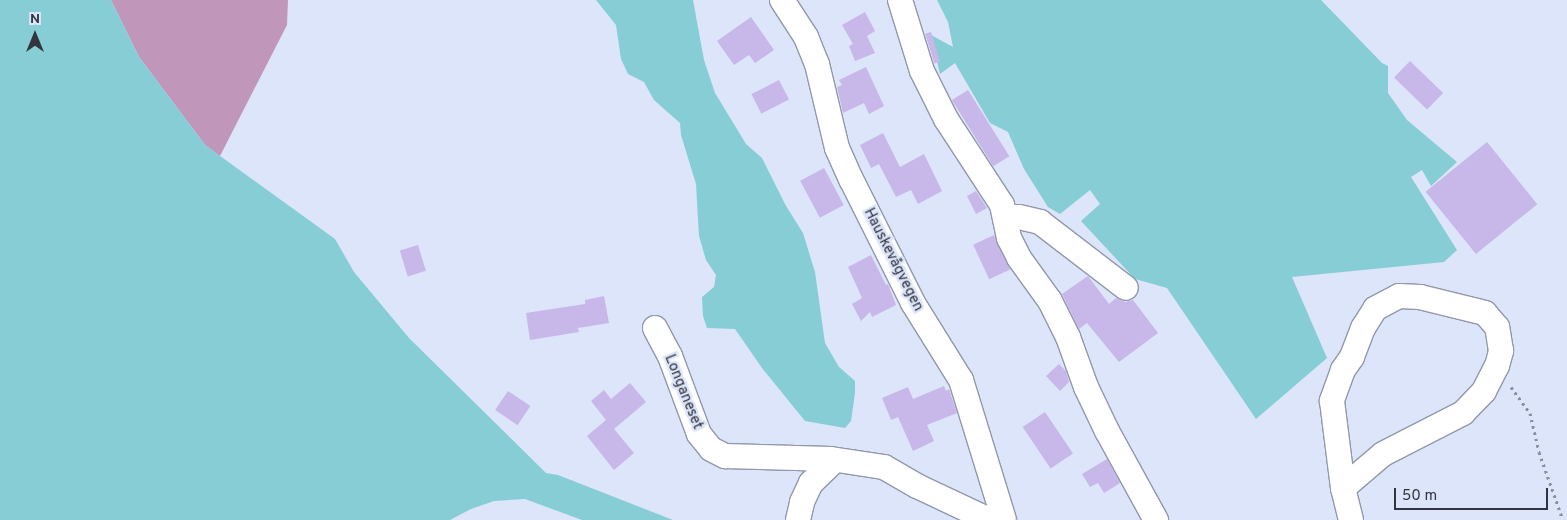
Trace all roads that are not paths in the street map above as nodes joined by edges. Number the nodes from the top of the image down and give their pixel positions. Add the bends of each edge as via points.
1 (782, 0) edge
2 (900, 0) edge
3 (1006, 221) junction
4 (1126, 288) dead end
5 (654, 328) dead end
6 (835, 460) junction
7 (1343, 488) junction
8 (798, 520) edge
9 (989, 520) edge
10 (1004, 520) edge
11 (1156, 520) edge
12 (1351, 520) edge

1 - 10 street, Hauskevågvegen via 806,37 817,64 837,148 852,181 913,303 961,380
2 - 3 street via 922,71 946,119 1002,205
3 - 4 street via 1010,217 1019,217 1040,222
3 - 11 street via 1009,238 1019,258 1050,301 1107,431
5 - 6 street, Longaneset via 670,356 699,434 711,449 725,456
6 - 8 street via 811,483
6 - 9 street, Longaneset via 884,467
7 - 7 street via 1383,454 1463,413 1484,391 1501,351 1497,327 1485,312 1420,297 1399,296 1375,309 1363,328 1352,357 1342,370 1332,400
7 - 12 street

